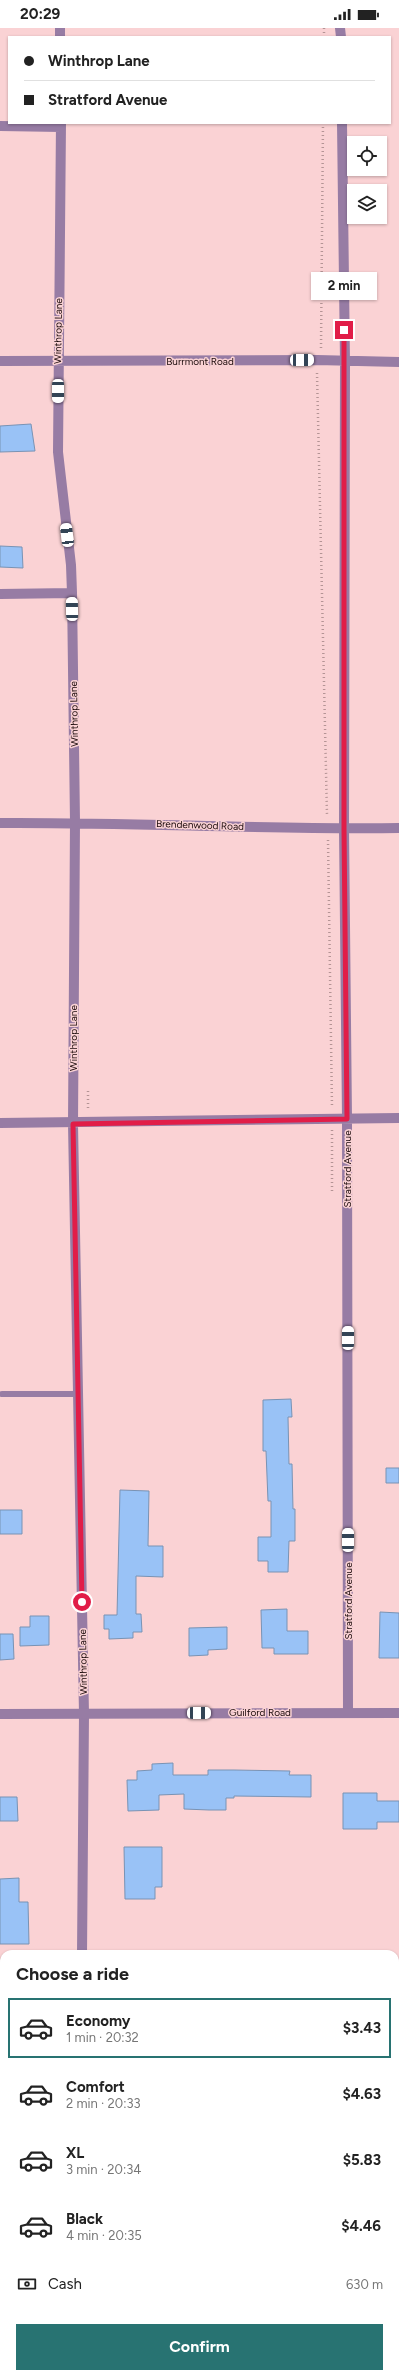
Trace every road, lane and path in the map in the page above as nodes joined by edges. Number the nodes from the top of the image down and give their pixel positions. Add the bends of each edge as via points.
1 (324, 124) edge
2 (342, 124) edge
3 (61, 125) edge
4 (0, 126) edge
5 (317, 360) junction
6 (58, 361) junction
7 (0, 362) edge
8 (344, 362) junction
9 (399, 362) edge
10 (72, 593) junction
11 (0, 594) edge
12 (75, 822) junction
13 (0, 823) edge
14 (399, 828) edge
15 (328, 829) junction
16 (344, 829) junction
17 (399, 1118) edge
18 (347, 1119) junction
19 (332, 1120) junction
20 (0, 1123) edge
21 (73, 1124) junction
22 (332, 1199) dead end
23 (2, 1394) dead end
24 (78, 1394) junction
25 (348, 1712) junction
26 (399, 1713) edge
27 (0, 1714) edge
28 (84, 1714) junction
29 (82, 1950) edge

1 - 5 path via 322,346
2 - 8 street, Stratford Avenue
3 - 4 street
3 - 6 street, Winthrop Lane
5 - 6 street, Burrmont Road
5 - 8 street, Burrmont Road
5 - 15 path
6 - 7 street, Burrmont Road
6 - 10 street, Winthrop Lane via 59,476 71,565
8 - 9 street, Burrmont Road
8 - 16 street, Stratford Avenue
10 - 11 street
10 - 12 street, Winthrop Lane
12 - 13 street, Brendenwood Road
12 - 15 street, Brendenwood Road
12 - 21 street, Winthrop Lane
14 - 16 street, Brendenwood Road
15 - 16 street, Brendenwood Road
15 - 19 path
16 - 18 street, Stratford Avenue
17 - 18 street
18 - 19 street
18 - 25 street, Stratford Avenue
19 - 21 street
19 - 22 path
20 - 21 street
21 - 24 street, Winthrop Lane
23 - 24 lane
24 - 28 street, Winthrop Lane
25 - 26 street, Guilford Road
25 - 28 street, Guilford Road
27 - 28 street, Guilford Road
28 - 29 street, Winthrop Lane

